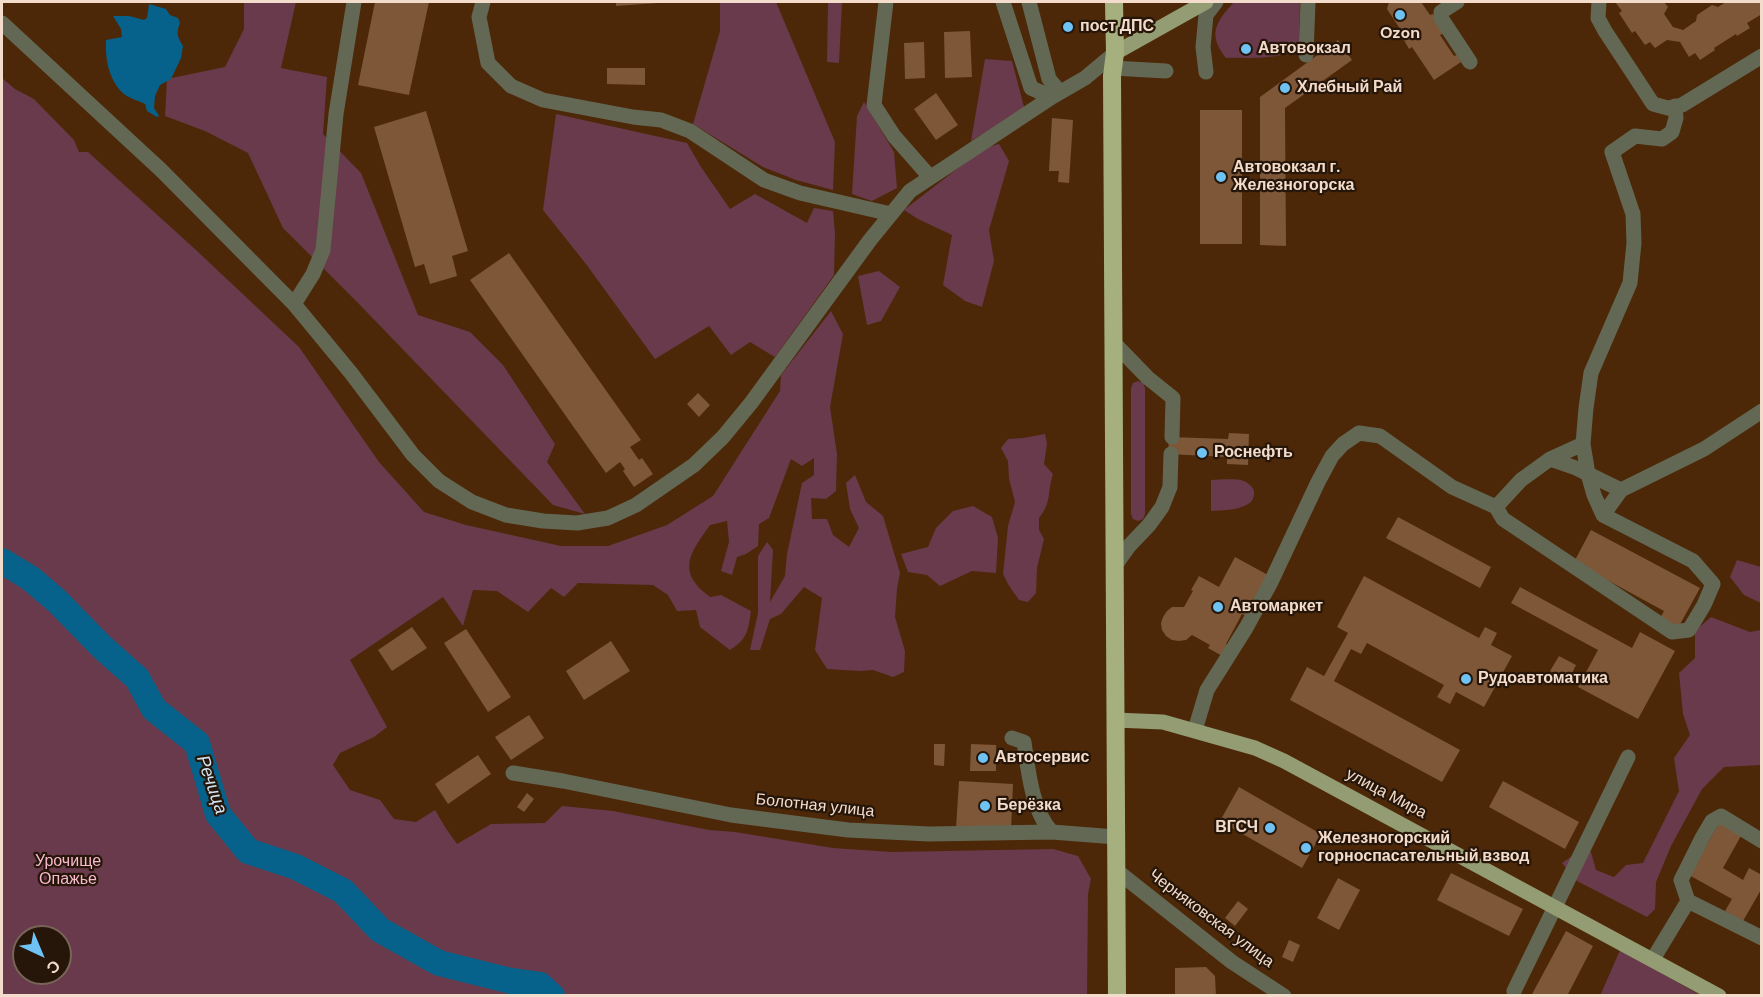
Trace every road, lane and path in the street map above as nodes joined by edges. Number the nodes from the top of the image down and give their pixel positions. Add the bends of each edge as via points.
1 (354, 2) edge
2 (483, 2) edge
3 (886, 2) edge
4 (1003, 2) edge
5 (1029, 2) edge
6 (1114, 2) edge
7 (1206, 2) edge
8 (1216, 2) edge
9 (1308, 2) edge
10 (1457, 2) edge
11 (1599, 2) edge
12 (2, 24) edge
13 (1306, 54) dead end
14 (1113, 60) junction
15 (1470, 62) dead end
16 (1759, 62) edge
17 (1166, 71) dead end
18 (1206, 72) dead end
19 (1056, 94) junction
20 (1675, 106) junction
21 (930, 177) junction
22 (891, 214) junction
23 (294, 304) junction
24 (1113, 342) junction
25 (1761, 411) edge
26 (1172, 437) dead end
27 (1583, 444) junction
28 (1171, 454) dead end
29 (1550, 459) junction
30 (1588, 474) junction
31 (1621, 490) junction
32 (1496, 507) junction
33 (1603, 515) junction
34 (1116, 564) junction
35 (1115, 720) junction
36 (1195, 730) junction
37 (1012, 738) dead end
38 (1628, 757) dead end
39 (513, 773) dead end
40 (1052, 832) junction
41 (1116, 837) junction
42 (1761, 841) edge
43 (1116, 871) junction
44 (1688, 901) junction
45 (1556, 906) junction
46 (1761, 938) edge
47 (1653, 959) junction
48 (1514, 991) dead end
49 (1117, 996) edge
50 (1284, 996) edge
51 (1719, 996) edge

1 - 23 street via 336,114 323,250 314,274
2 - 22 street via 479,17 488,63 511,86 543,100 661,120 690,131 764,180 800,193
3 - 21 street via 874,105 894,136
4 - 19 street via 1031,88
5 - 19 street
6 - 14 highway
7 - 14 main road
8 - 18 street via 1206,15
9 - 13 street
10 - 15 street via 1441,12 1441,18
11 - 20 street via 1598,18 1653,104
12 - 23 street via 161,170
14 - 17 street
14 - 19 street
14 - 24 highway
16 - 20 street
19 - 21 street
20 - 27 street via 1672,132 1662,139 1635,136 1612,152 1633,214 1634,243 1630,283 1591,373
21 - 22 street via 910,191
22 - 23 street via 723,437 663,488 636,505 608,518 577,523 506,515 472,502 439,481 412,455
24 - 26 street via 1173,398
24 - 34 highway
25 - 31 street via 1704,449
27 - 29 street
27 - 30 street
28 - 34 street via 1170,487 1162,507
29 - 30 street
29 - 32 street via 1521,480
30 - 31 street
30 - 33 street
31 - 33 street
32 - 33 street via 1503,519 1672,632 1689,630 1713,584 1693,561
32 - 36 street via 1452,487 1380,436 1359,433 1343,444 1318,482 1246,628 1207,690
34 - 35 highway
35 - 36 main road, улица Мира via 1163,722
35 - 41 highway
36 - 45 main road, улица Мира via 1284,761
37 - 40 street via 1024,742 1032,788 1044,825
38 - 45 street
39 - 40 street, Болотная улица via 731,815 848,830 929,834
40 - 41 street, Болотная улица
41 - 43 highway
42 - 44 street via 1721,816 1712,821 1681,880
43 - 49 highway
43 - 50 street, Черняковская улица via 1232,962
44 - 46 street
44 - 47 street
45 - 47 main road, улица Мира
45 - 48 street
47 - 51 main road, улица Мира

